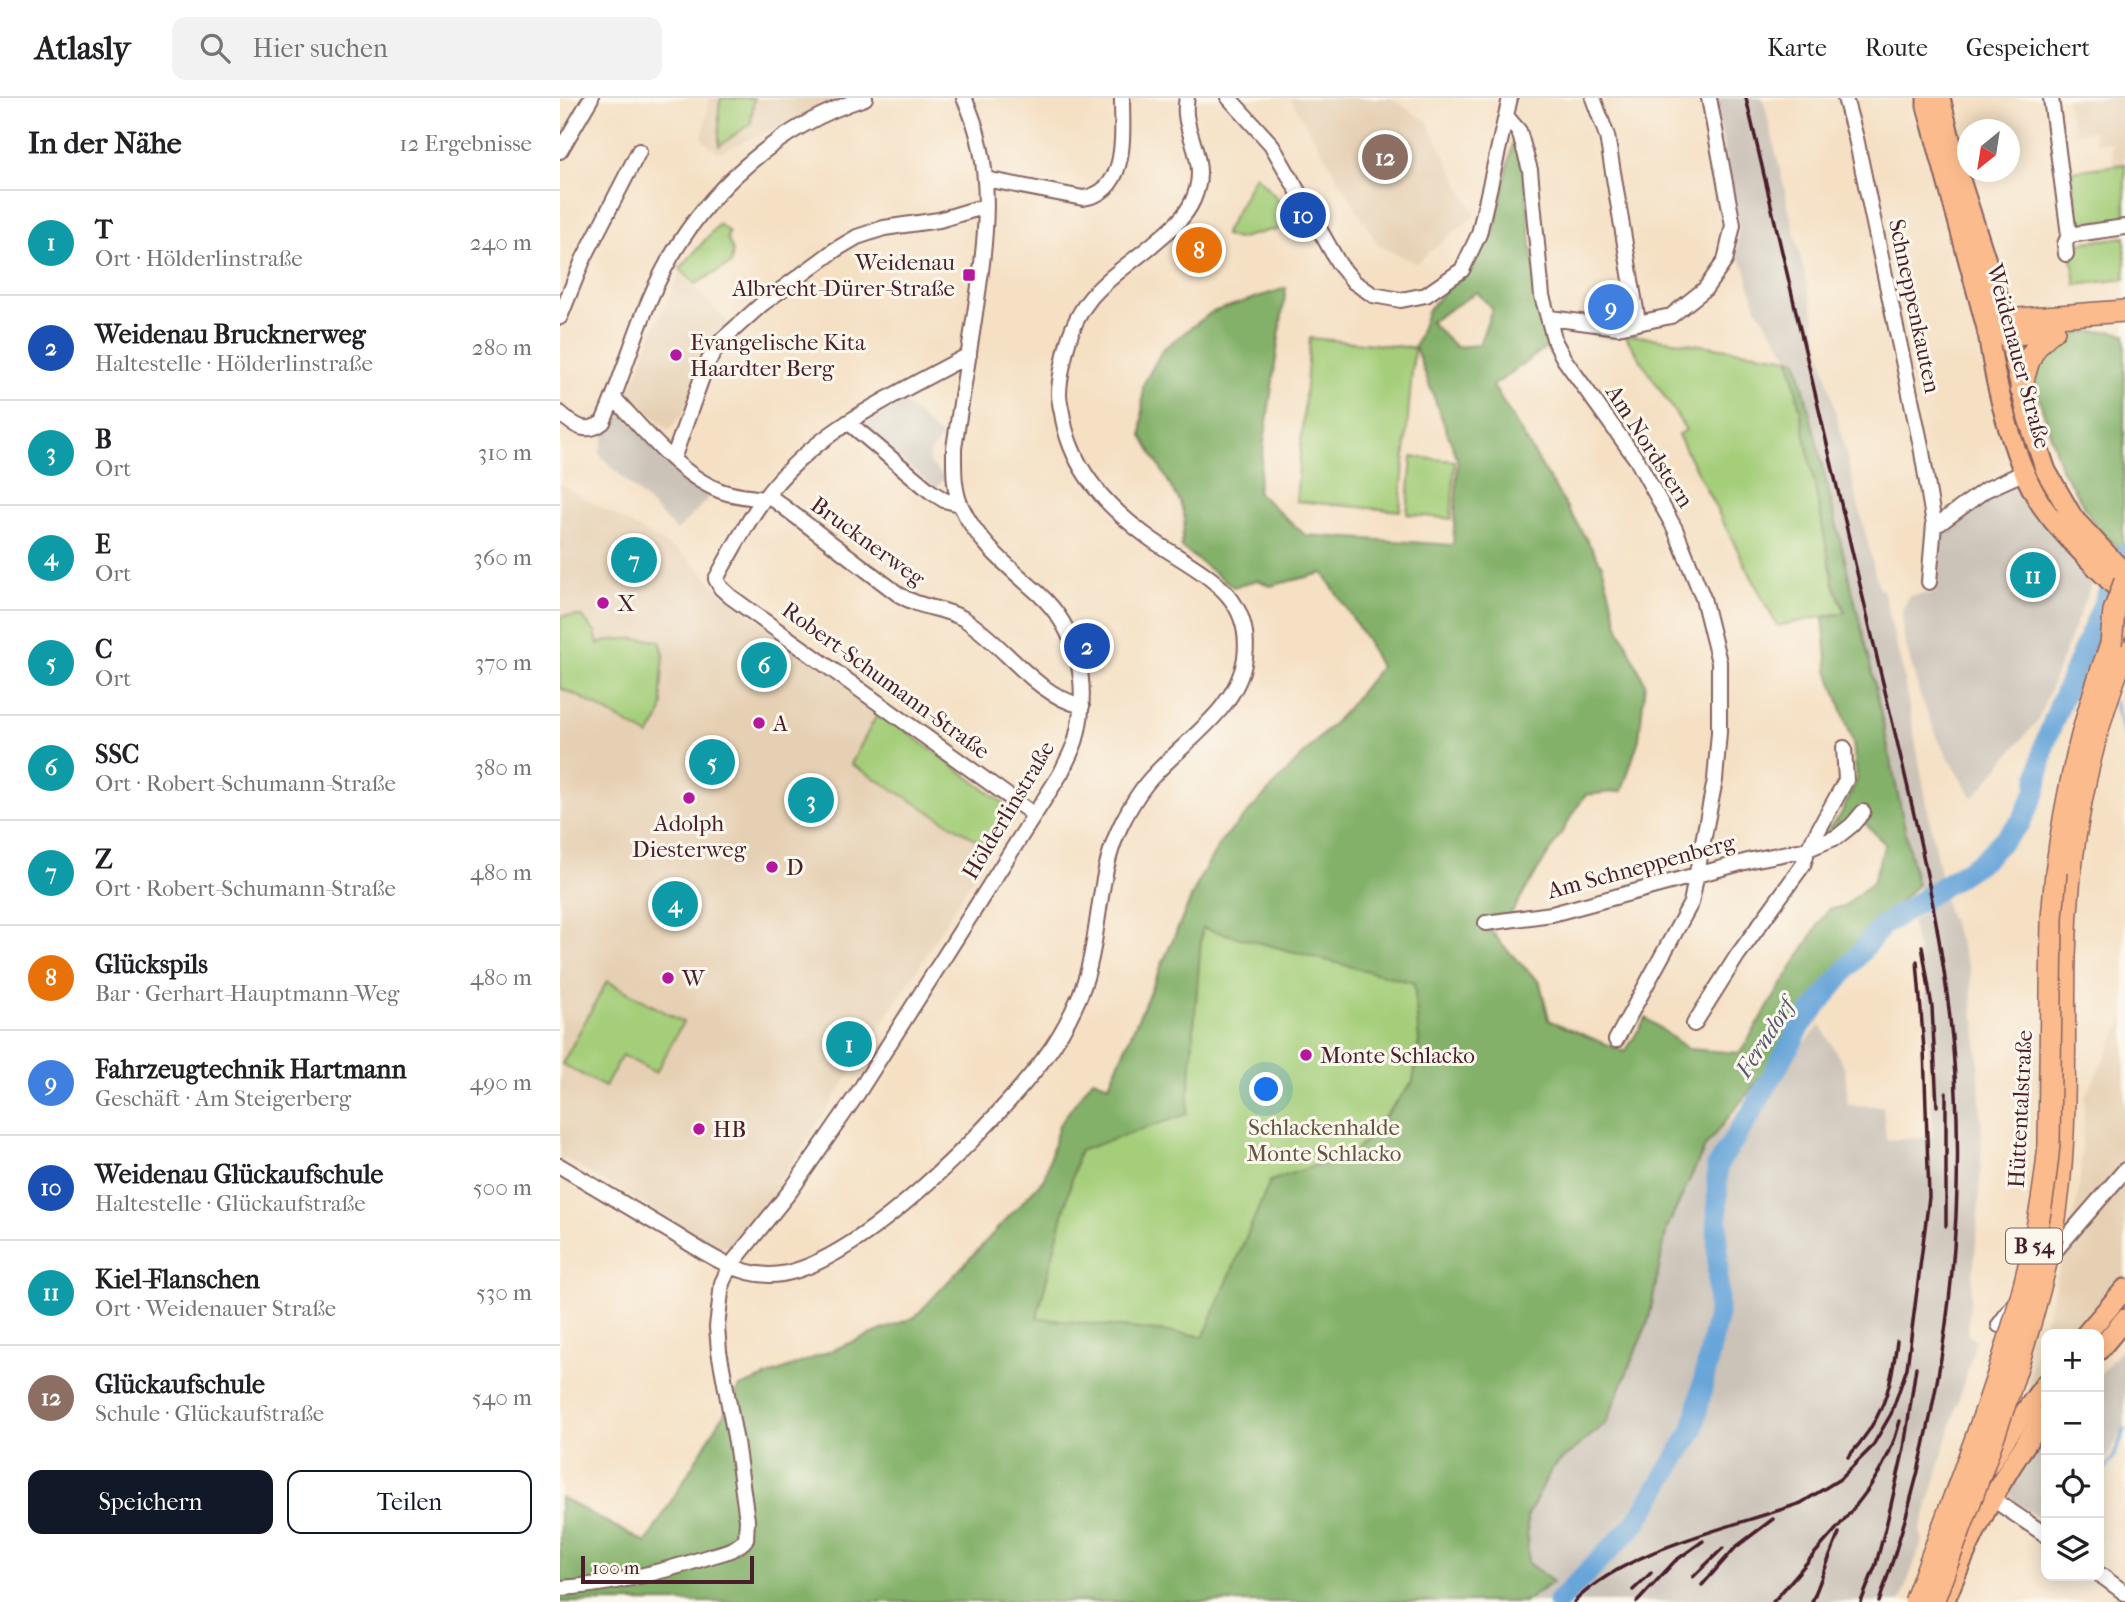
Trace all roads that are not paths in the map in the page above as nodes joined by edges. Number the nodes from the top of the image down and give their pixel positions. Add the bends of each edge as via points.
1 (591, 98) edge
2 (864, 98) edge
3 (964, 98) edge
4 (1122, 98) edge
5 (1187, 98) edge
6 (1229, 98) edge
7 (1510, 98) edge
8 (1593, 98) edge
9 (1709, 98) edge
10 (1845, 98) edge
11 (1927, 98) edge
12 (1940, 98) edge
13 (2050, 98) edge
14 (1507, 117) junction
15 (639, 150) dead end
16 (560, 151) edge
17 (985, 179) junction
18 (986, 206) junction
19 (2125, 227) edge
20 (2069, 235) junction
21 (2066, 254) dead end
22 (2125, 311) edge
23 (560, 317) edge
24 (1550, 318) junction
25 (1638, 322) junction
26 (2125, 326) edge
27 (2000, 329) junction
28 (2054, 330) junction
29 (969, 355) junction
30 (2021, 389) junction
31 (614, 398) junction
32 (560, 413) edge
33 (848, 422) junction
34 (673, 459) junction
35 (2025, 472) junction
36 (766, 497) junction
37 (961, 505) junction
38 (1934, 524) junction
39 (2102, 562) junction
40 (2125, 574) edge
41 (1929, 582) dead end
42 (2125, 582) edge
43 (2125, 596) edge
44 (2125, 609) edge
45 (2118, 648) edge
46 (1082, 706) junction
47 (1844, 748) dead end
48 (1863, 812) dead end
49 (1033, 814) junction
50 (1808, 849) junction
51 (1697, 875) junction
52 (1486, 923) dead end
53 (1694, 1024) dead end
54 (1616, 1040) dead end
55 (560, 1166) edge
56 (2125, 1170) edge
57 (730, 1266) junction
58 (2125, 1289) edge
59 (2125, 1319) edge
60 (1998, 1325) dead end
61 (2090, 1329) edge
62 (2104, 1344) edge
63 (2041, 1390) edge
64 (2041, 1422) edge
65 (1991, 1498) junction
66 (2041, 1532) edge
67 (2104, 1578) edge
68 (560, 1588) edge
69 (2122, 1593) edge
70 (1915, 1602) edge
71 (1927, 1602) edge
72 (1933, 1602) edge
73 (1944, 1602) edge

1 - 16 street
2 - 31 street via 795,128 765,148 715,195 660,276
3 - 17 street, Hölderlinstraße via 979,141
4 - 17 street via 1119,162 1106,190 1083,198
5 - 57 street via 1184,113 1199,163 1194,198 1182,219 1085,304 1073,323 1059,395 1067,438 1096,490 1115,511 1207,574 1229,595 1245,632 1241,675 1220,710 1150,779 1133,803 1109,854 1082,990 1048,1053 1004,1107 954,1159 831,1256 799,1270 769,1275
6 - 14 street via 1271,144 1339,264 1354,282 1373,295 1401,300 1426,295 1462,270 1479,234
7 - 14 street
8 - 25 street via 1607,136
9 - 25 street via 1733,225 1724,261 1706,289 1671,316
10 - 38 street, Schneppenkauten via 1876,228
11 - 27 main road, Weidenauer Straße via 1943,171
12 - 27 main road, Weidenauer Straße
13 - 20 street
14 - 24 street, Am Nordstern via 1519,131 1530,170 1542,296
15 - 23 street via 583,260
17 - 18 street, Hölderlinstraße
18 - 29 street, Hölderlinstraße via 986,242
18 - 34 street via 857,237 761,304 722,341 707,363
19 - 20 street
20 - 21 street
22 - 27 highway
24 - 25 street via 1618,327
24 - 51 street, Am Nordstern via 1564,359 1637,460 1675,529 1703,598 1719,662 1720,700 1715,780
26 - 28 highway
27 - 28 highway
27 - 30 main road, Weidenauer Straße
27 - 35 main road, Weidenauer Straße via 1991,354
28 - 30 highway via 2039,340 2031,353
29 - 33 street
29 - 37 street, Hölderlinstraße via 954,448 954,478
30 - 39 main road, Weidenauer Straße via 2054,488
31 - 32 street via 596,428 581,428
31 - 34 street
33 - 36 street via 793,467
33 - 37 street via 930,491
34 - 36 street via 720,491
35 - 38 street via 1985,490
35 - 39 main road, Weidenauer Straße via 2046,512
36 - 46 street, Brucknerweg via 905,599 961,618 1052,694
36 - 49 street, Robert-Schumann-Straße via 716,579 721,588
37 - 46 street, Hölderlinstraße via 985,545 1057,613 1077,651
38 - 41 street, Schneppenkauten
39 - 40 main road, Weidenauer Straße
39 - 43 main road, Weidenauer Straße
42 - 45 highway, bridge via 2113,611
44 - 45 highway, Hüttentalstraße / B 54, bridge
45 - 70 highway, Hüttentalstraße / B 54, bridge via 2082,728 2060,839 2052,918 2049,1144 2037,1235 2000,1369
45 - 72 highway, Hüttentalstraße / B 54, bridge via 2086,781 2071,874 2065,958 2064,1144 2052,1237 2015,1374
46 - 49 street, Hölderlinstraße via 1076,741
47 - 50 street via 1846,780
48 - 50 street, Am Schneppenberg via 1837,837
49 - 57 street, Hölderlinstraße via 856,1096 791,1190
50 - 51 street, Am Schneppenberg
50 - 53 street via 1803,866
51 - 52 street, Am Schneppenberg via 1552,914
51 - 54 street, Am Nordstern via 1691,903
55 - 57 street
56 - 60 street
57 - 68 street via 722,1283 717,1326 747,1520 743,1543 634,1579
58 - 61 main road
59 - 62 main road
63 - 71 main road via 1979,1483
64 - 65 main road
65 - 66 street
65 - 73 main road
67 - 69 street

